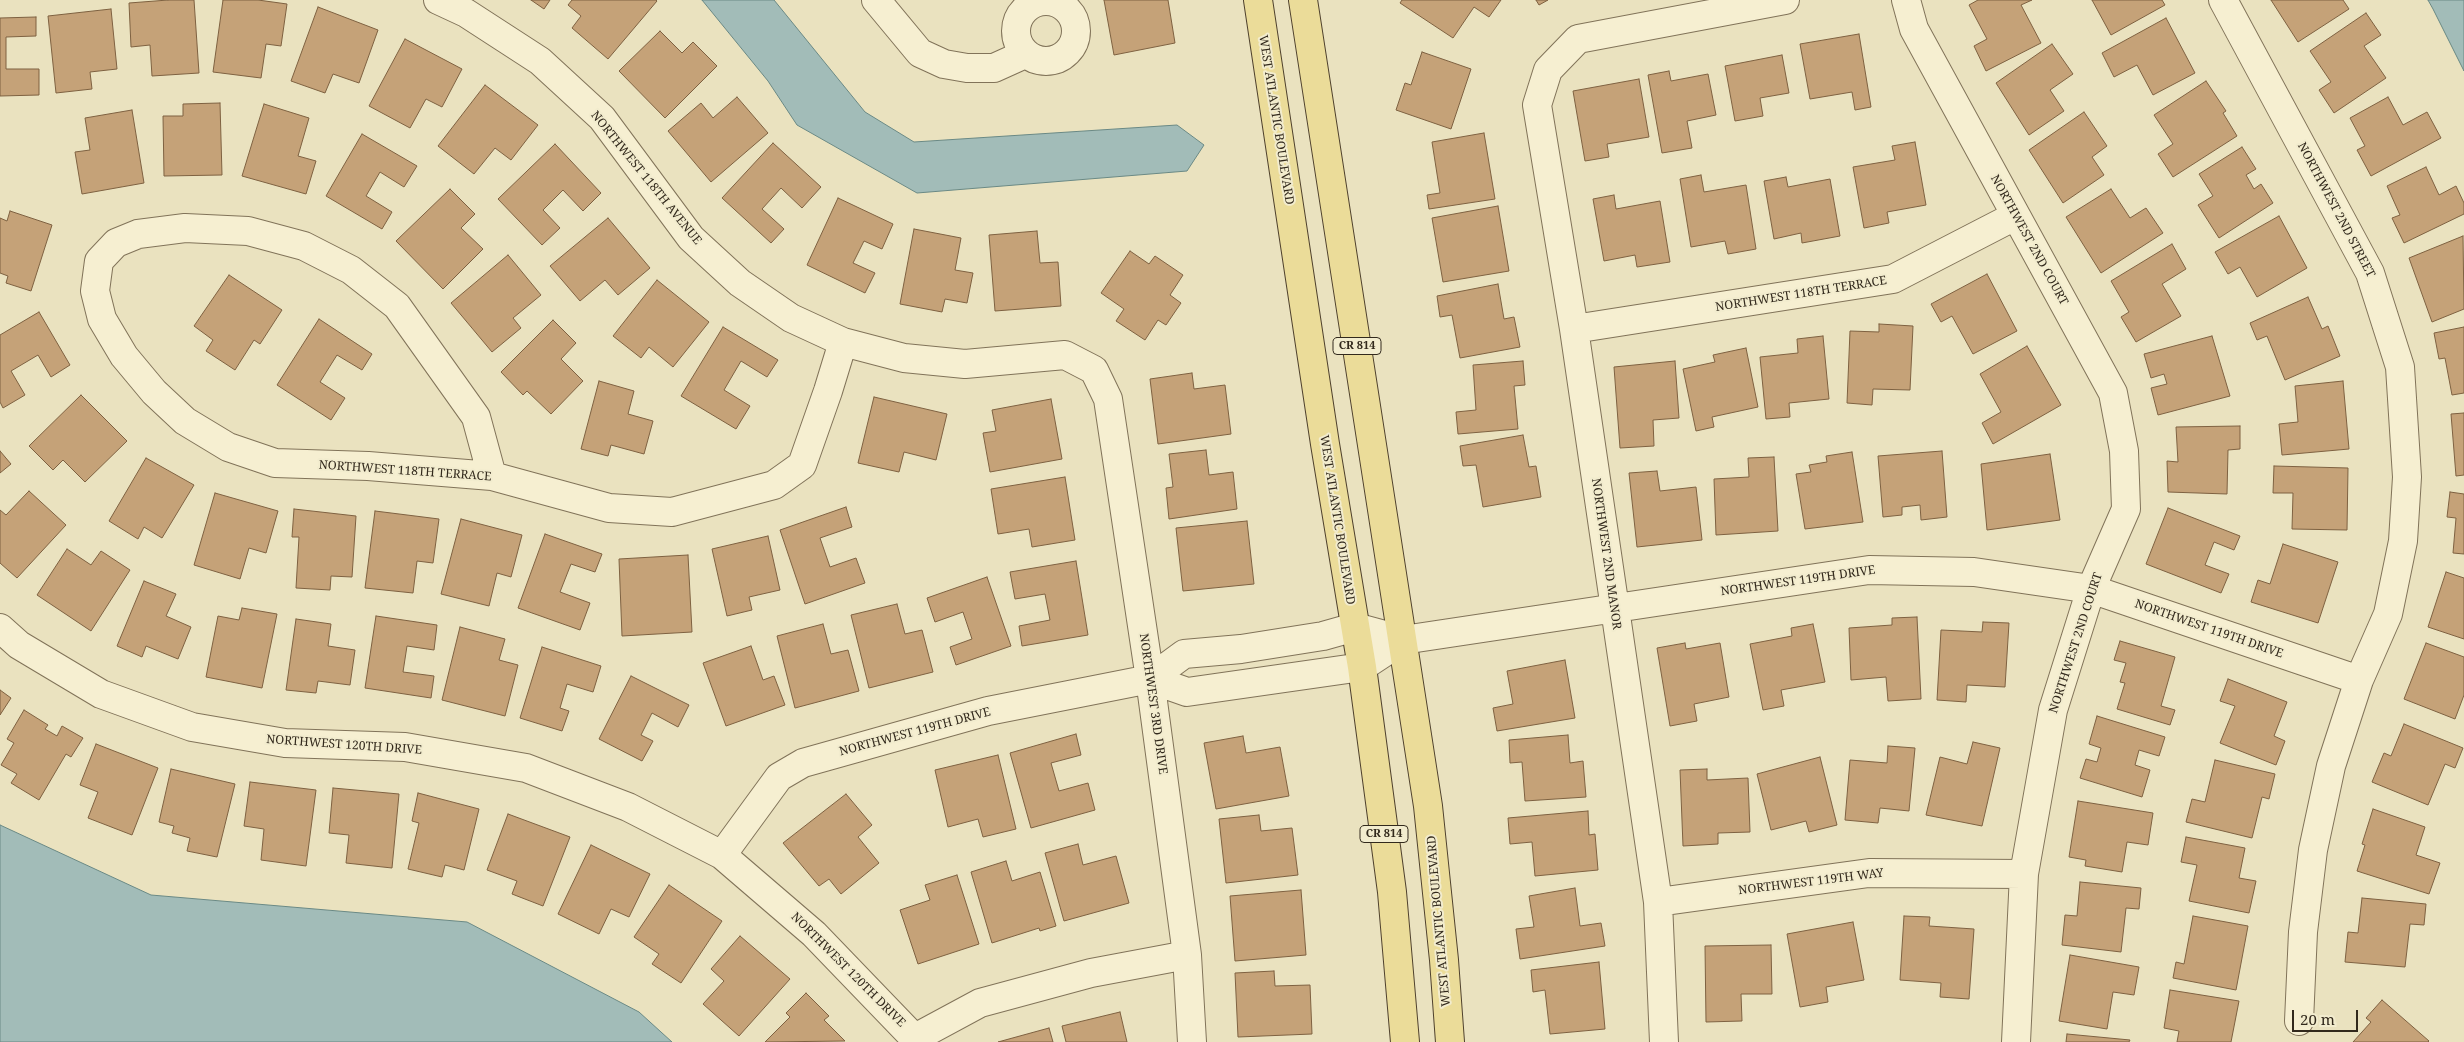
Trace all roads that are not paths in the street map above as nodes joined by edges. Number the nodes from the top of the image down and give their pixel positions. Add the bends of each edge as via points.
1 (438, 0) edge
2 (876, 0) edge
3 (1258, 0) edge
4 (1303, 0) edge
5 (1785, 0) edge
6 (1906, 0) edge
7 (2223, 0) edge
8 (1026, 54) dead end
9 (2014, 216) junction
10 (1574, 329) junction
11 (843, 342) junction
12 (1094, 370) joint
13 (492, 476) junction
14 (2091, 589) junction
15 (1614, 608) junction
16 (1355, 627) junction
17 (0, 628) edge
18 (1403, 640) junction
19 (1362, 666) junction
20 (1150, 678) junction
21 (2360, 680) junction
22 (722, 855) junction
23 (2024, 874) junction
24 (1658, 902) junction
25 (1186, 955) junction
26 (2299, 1021) dead end
27 (916, 1040) edge
28 (1192, 1042) edge
29 (1405, 1042) edge
30 (1450, 1042) edge
31 (1664, 1042) edge
32 (2016, 1042) edge

1 - 11 street, NORTHWEST 118TH AVENUE via 466,13 540,61 602,118 691,238 740,283 791,318
2 - 8 street via 920,52 944,64 994,68
3 - 16 main road, WEST ATLANTIC BOULEVARD / CR 814 via 1324,444
4 - 18 main road, WEST ATLANTIC BOULEVARD / CR 814
5 - 10 street, NORTHWEST 2ND MANOR via 1578,39 1548,70 1537,105
6 - 9 street, NORTHWEST 2ND COURT via 1914,30
7 - 21 street, NORTHWEST 2ND STREET via 2370,273 2400,367 2407,477 2403,541 2388,614
9 - 10 street, NORTHWEST 118TH TERRACE via 1893,280
9 - 14 street, NORTHWEST 2ND COURT via 2113,393 2124,451 2126,509
10 - 15 street, NORTHWEST 2ND MANOR
11 - 12 street, NORTHWEST 118TH AVENUE via 904,358 965,364 1065,355
11 - 13 street, NORTHWEST 118TH TERRACE via 802,465 774,485 672,512 609,508
12 - 20 street, NORTHWEST 3RD DRIVE via 1108,399
13 - 13 street, NORTHWEST 118TH TERRACE via 476,417 398,306 351,270 304,246 248,231 185,228 138,234 116,243 99,262 95,290 102,319 124,356 154,392 186,421 228,447 275,463 368,466
14 - 15 street, NORTHWEST 119TH DRIVE via 1974,572 1869,570
14 - 21 street, NORTHWEST 119TH DRIVE
14 - 23 street, NORTHWEST 2ND COURT via 2053,710
15 - 18 street, NORTHWEST 119TH DRIVE
15 - 24 street, NORTHWEST 2ND MANOR
16 - 18 street, NORTHWEST 119TH DRIVE
16 - 19 main road, WEST ATLANTIC BOULEVARD / CR 814
16 - 20 street, NORTHWEST 119TH DRIVE via 1323,636 1184,654
17 - 22 street, NORTHWEST 120TH DRIVE via 19,645 101,694 192,727 285,743 405,747 526,768 628,807
18 - 19 street, NORTHWEST 119TH DRIVE
18 - 30 main road, WEST ATLANTIC BOULEVARD / CR 814 via 1428,806
19 - 20 street, NORTHWEST 119TH DRIVE via 1187,692
19 - 29 main road, WEST ATLANTIC BOULEVARD / CR 814 via 1392,892
20 - 22 street, NORTHWEST 119TH DRIVE via 988,711 803,763 779,777
20 - 25 street, NORTHWEST 3RD DRIVE
21 - 26 street, NORTHWEST 2ND STREET via 2331,766 2313,850 2303,932
22 - 27 street, NORTHWEST 120TH DRIVE via 814,934
23 - 24 street, NORTHWEST 119TH WAY via 1869,873
23 - 32 street, NORTHWEST 2ND COURT
24 - 31 street, NORTHWEST 2ND MANOR
25 - 27 street via 1090,973 980,1003
25 - 28 street, NORTHWEST 3RD DRIVE

